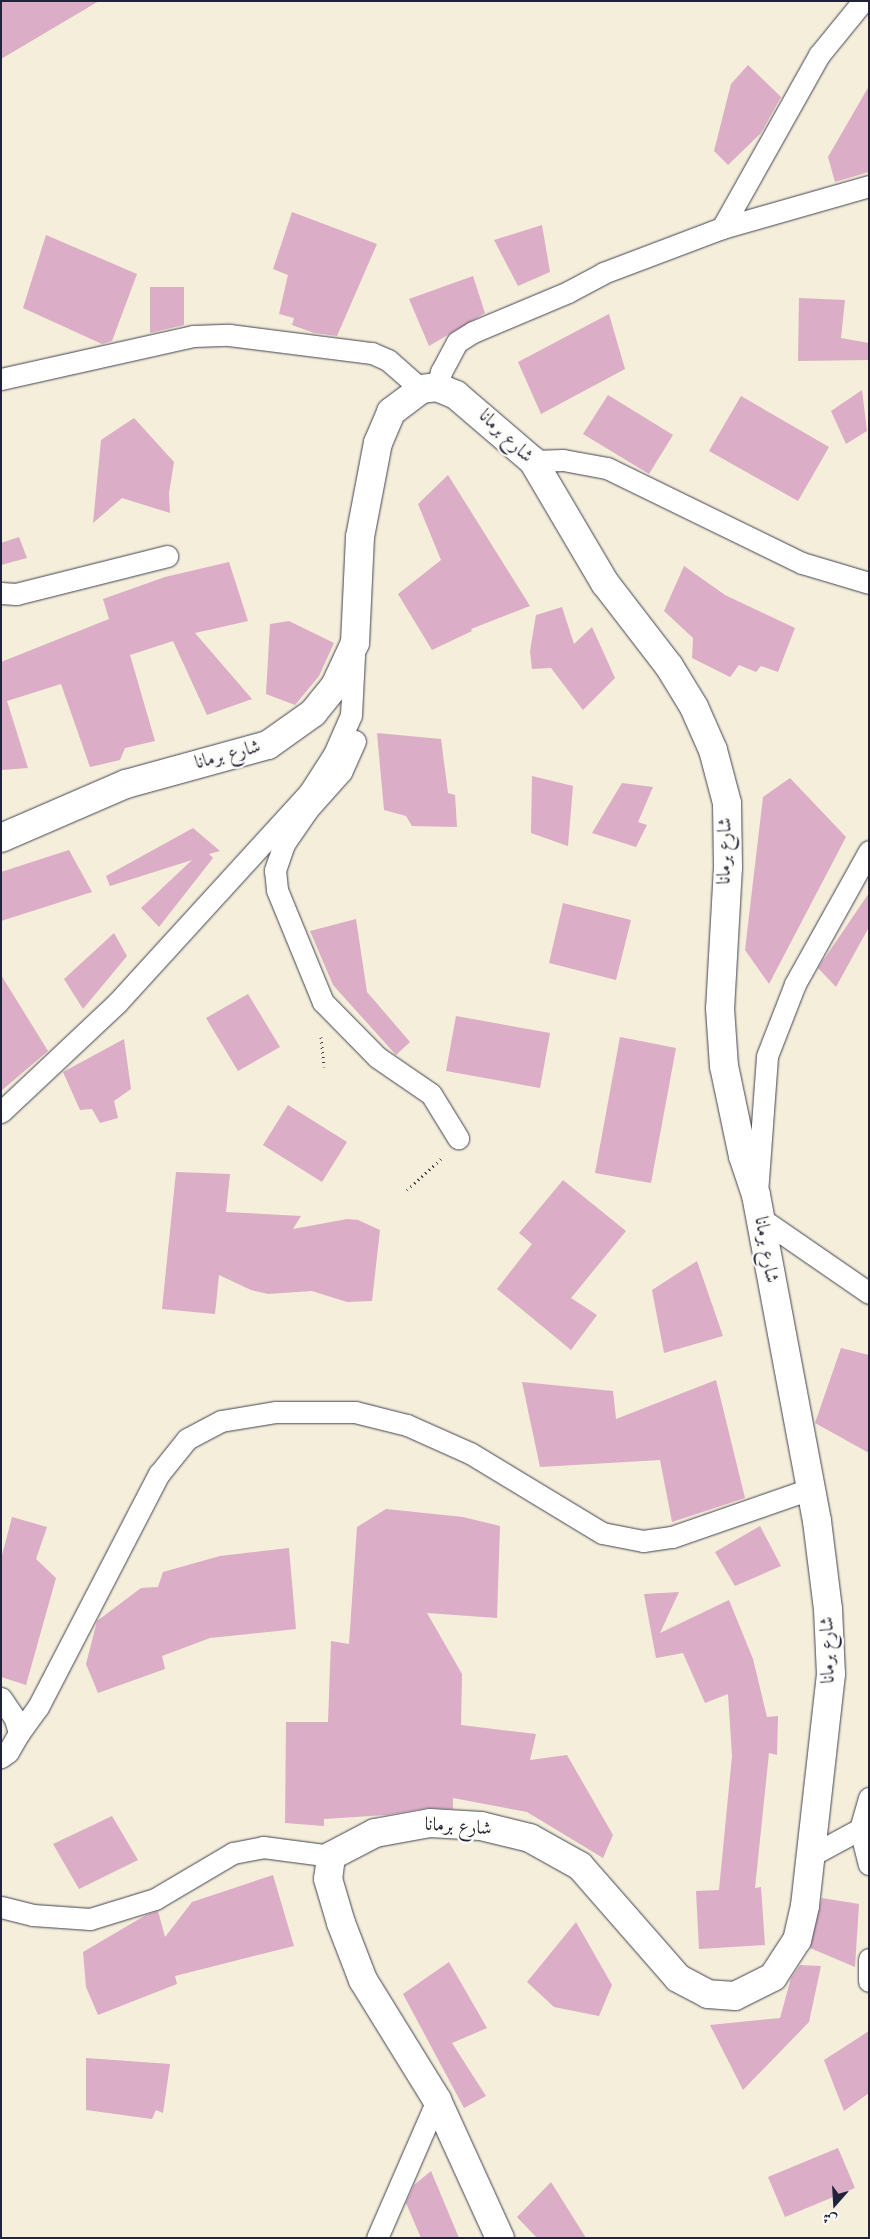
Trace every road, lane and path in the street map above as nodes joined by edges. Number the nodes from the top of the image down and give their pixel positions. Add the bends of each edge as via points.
1 (863, 1) edge
2 (869, 186) edge
3 (722, 228) junction
4 (1, 379) edge
5 (429, 388) junction
6 (533, 461) junction
7 (167, 556) dead end
8 (869, 583) edge
9 (1, 593) edge
10 (355, 642) junction
11 (351, 715) junction
12 (1, 838) edge
13 (869, 851) edge
14 (1, 1112) edge
15 (458, 1138) joint
16 (407, 1190) dead end
17 (758, 1206) junction
18 (869, 1293) edge
19 (810, 1489) junction
20 (1, 1698) edge
21 (19, 1733) junction
22 (1, 1757) edge
23 (869, 1798) edge
24 (860, 1829) junction
25 (331, 1856) junction
26 (810, 1856) junction
27 (869, 1864) edge
28 (1, 1907) edge
29 (869, 1960) edge
30 (869, 1981) edge
31 (437, 2100) junction
32 (377, 2238) edge
33 (500, 2238) edge

1 - 3 street via 819,55
2 - 3 street
3 - 5 street via 603,273 568,292 473,332 457,342
4 - 5 street via 193,336 230,334 372,354 388,360
5 - 6 street, شارع برمانا via 471,405
5 - 10 street, شارع برمانا via 391,412 378,443 360,537
6 - 8 street via 563,460 607,468 802,563
6 - 17 street, شارع برمانا via 605,583 669,666 694,707 722,778 727,803 728,844 720,1008 724,1066 743,1156
7 - 9 street via 16,594
10 - 11 street
10 - 12 street, شارع برمانا via 335,686 313,713 268,745 126,784
11 - 14 street via 334,754 309,793 118,1003
11 - 15 street via 358,730 354,744 341,772 308,809 284,844 275,870 277,890 323,1002 377,1057 431,1094
13 - 17 street via 795,984 767,1056
15 - 16 path via 436,1166
17 - 18 street
17 - 19 street, شارع برمانا
19 - 21 street via 672,1538 643,1541 602,1533 470,1453 407,1425 355,1412 276,1412 221,1421 187,1439 159,1474 38,1706
19 - 26 street, شارع برمانا via 828,1609 831,1674
20 - 21 street via 15,1719
21 - 22 street via 8,1752
23 - 24 street
24 - 26 street
24 - 27 street
25 - 26 street, شارع برمانا via 375,1833 430,1823 481,1826 530,1838 580,1866 678,1978 708,1994 735,1996 773,1977 797,1940 805,1906
25 - 28 street via 263,1848 233,1853 155,1899 90,1919 33,1915
25 - 31 street via 328,1880 340,1923 363,1980
29 - 30 street
31 - 32 street
31 - 33 street

